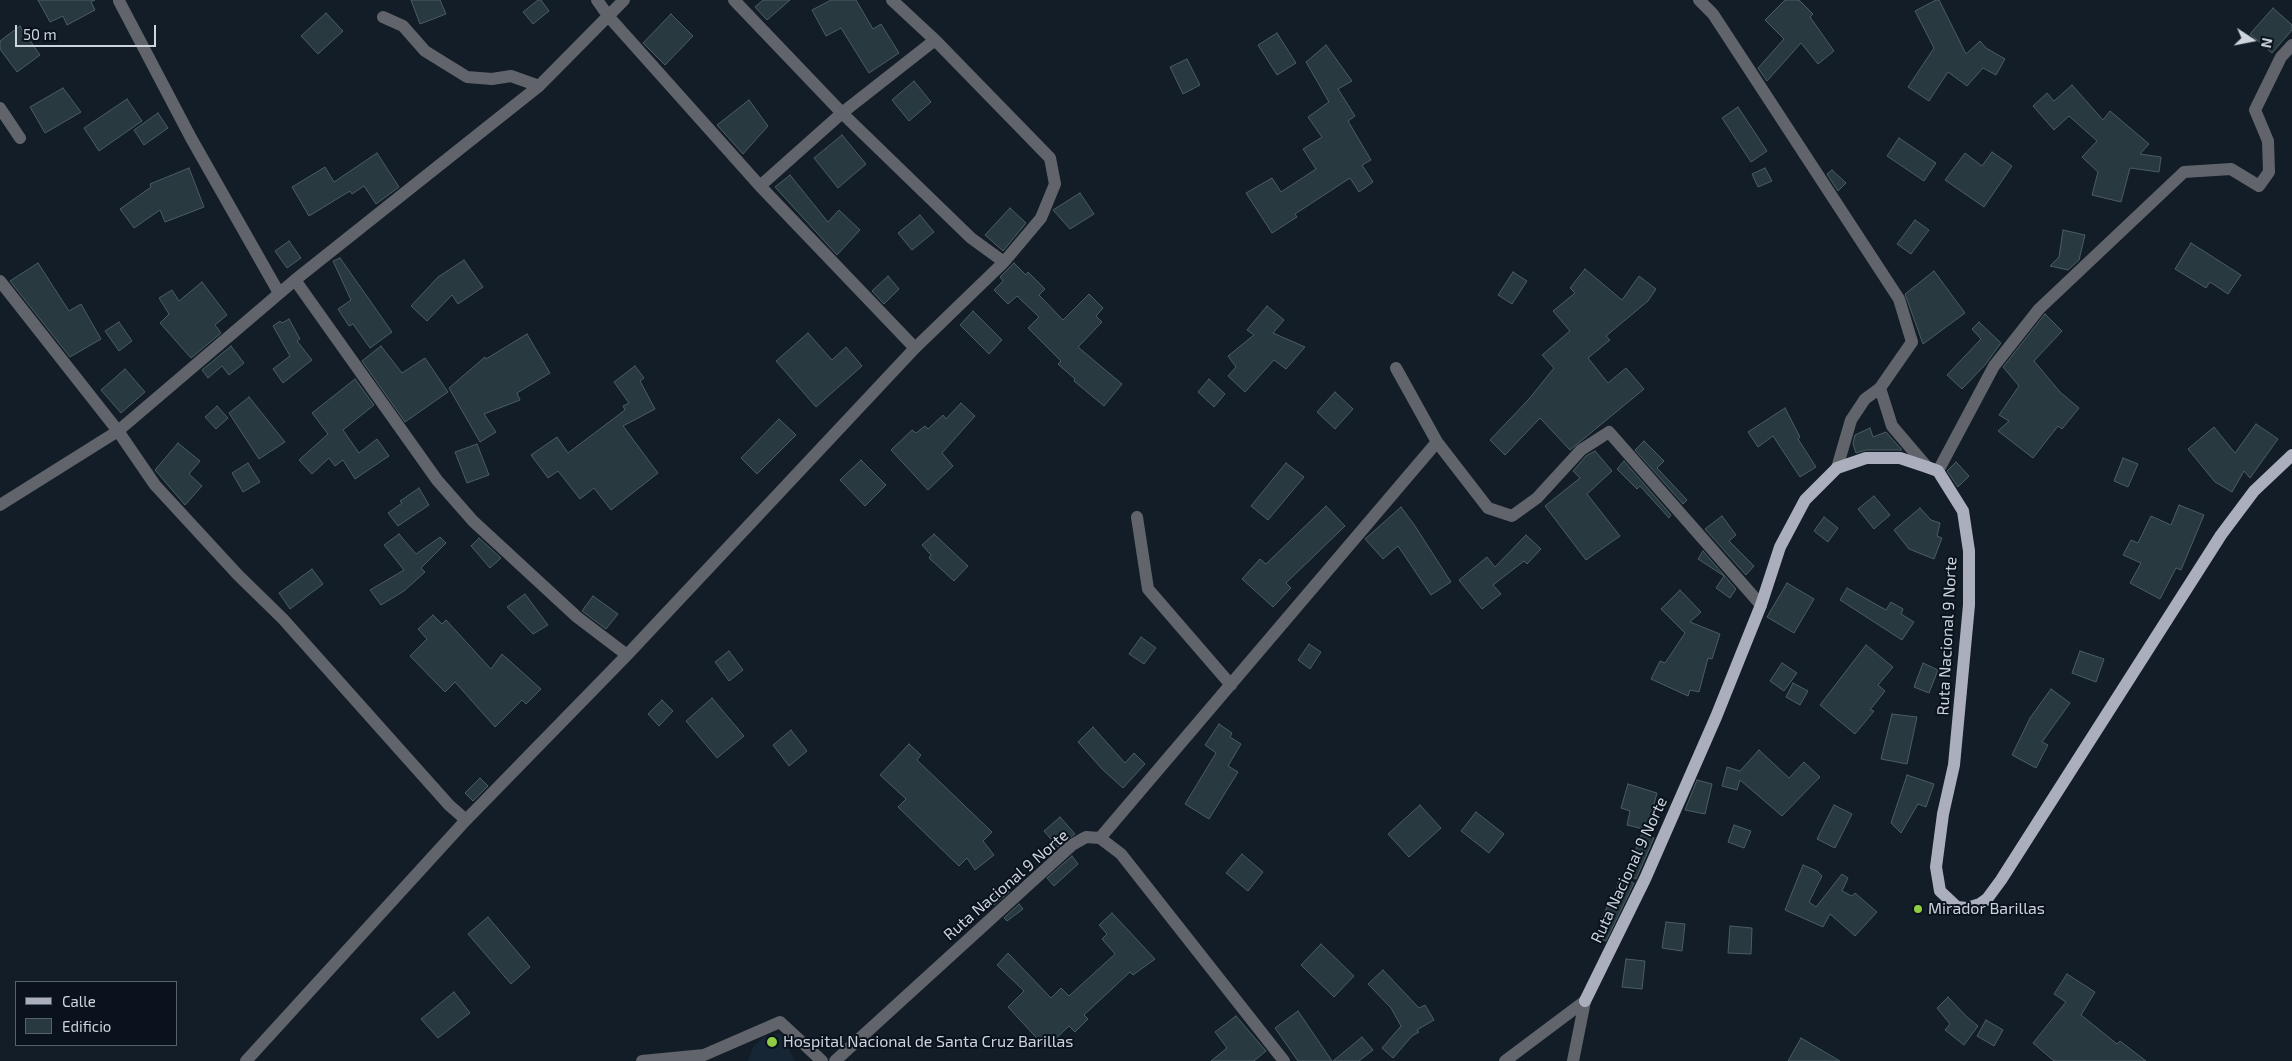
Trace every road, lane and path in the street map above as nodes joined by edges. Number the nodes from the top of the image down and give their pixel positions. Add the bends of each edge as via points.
1 (597, 0) edge
2 (624, 0) edge
3 (734, 0) edge
4 (892, 0) edge
5 (1699, 0) edge
6 (119, 1) edge
7 (609, 17) junction
8 (383, 18) dead end
9 (935, 40) junction
10 (2292, 45) edge
11 (539, 86) junction
12 (0, 108) edge
13 (842, 113) junction
14 (20, 138) dead end
15 (760, 186) junction
16 (1004, 262) junction
17 (295, 280) junction
18 (0, 281) edge
19 (279, 293) junction
20 (914, 348) junction
21 (1396, 368) dead end
22 (1880, 388) junction
23 (118, 431) junction
24 (1437, 442) junction
25 (2292, 454) edge
26 (1836, 468) junction
27 (1932, 469) junction
28 (0, 504) edge
29 (1137, 517) dead end
30 (1761, 606) junction
31 (627, 655) junction
32 (1230, 685) junction
33 (466, 820) junction
34 (1100, 838) junction
35 (1585, 1001) junction
36 (246, 1061) edge
37 (642, 1061) edge
38 (822, 1061) edge
39 (835, 1061) edge
40 (1284, 1061) edge
41 (1505, 1061) edge
42 (1574, 1061) edge

1 - 7 street
2 - 7 street
3 - 13 street
4 - 9 street
5 - 22 street via 1713,14 1899,299 1912,342
6 - 19 street via 190,138
7 - 11 street
7 - 15 street
8 - 11 street via 403,26 425,51 467,76 492,79 510,76
9 - 13 street
9 - 16 street via 1050,158 1056,184 1042,218
10 - 27 street via 2281,57 2255,110 2268,141 2269,172 2260,186 2230,168 2184,172 2040,309 1994,366
11 - 17 street
12 - 14 street
13 - 15 street
13 - 16 street via 971,238
15 - 20 street
16 - 20 street
17 - 19 street
17 - 31 street via 437,480 472,521 577,617
18 - 23 street
19 - 23 street
20 - 31 street
21 - 24 street
22 - 26 street via 1865,399 1851,420
22 - 27 street via 1892,426
23 - 28 street
23 - 33 street via 155,485 238,575 284,619 449,805
24 - 30 street via 1488,508 1512,516 1537,498 1581,450 1609,432
24 - 32 street
25 - 27 main road, Ruta Nacional 9 Norte via 2254,491 2221,535 2001,880 1987,899 1968,908 1957,907 1940,891 1936,867 1954,765 1969,560 1963,511
26 - 27 main road, Ruta Nacional 9 Norte via 1866,458 1900,458
26 - 30 main road, Ruta Nacional 9 Norte via 1805,500 1780,547
29 - 32 street via 1148,589
30 - 35 main road, Ruta Nacional 9 Norte via 1645,879
31 - 33 street
32 - 34 street
33 - 36 street
34 - 39 street, Ruta Nacional 9 Norte via 1086,838 1072,844
34 - 40 street via 1121,854
35 - 41 street, Ruta Nacional 9 Norte
35 - 42 street
37 - 38 street via 704,1055 780,1022

